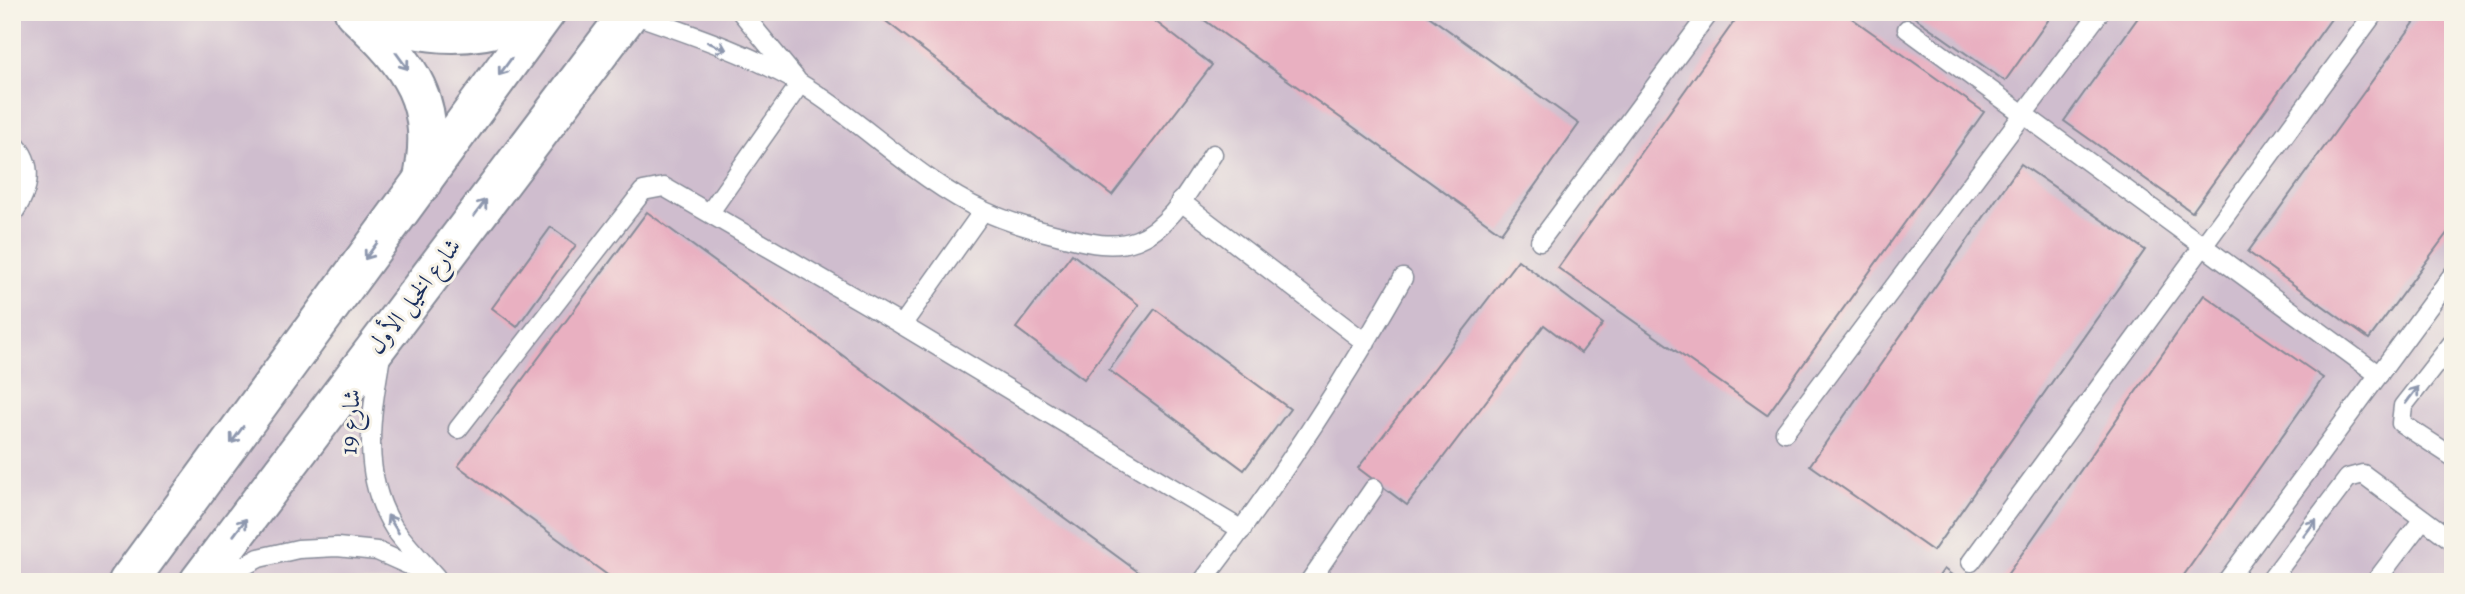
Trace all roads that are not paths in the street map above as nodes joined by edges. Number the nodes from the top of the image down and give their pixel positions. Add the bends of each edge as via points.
1 (354, 12) edge
2 (367, 12) edge
3 (544, 12) edge
4 (741, 12) edge
5 (1710, 12) edge
6 (2099, 12) edge
7 (2375, 12) edge
8 (630, 13) edge
9 (1907, 29) dead end
10 (800, 84) junction
11 (2023, 116) junction
12 (12, 141) edge
13 (1213, 154) dead end
14 (422, 183) junction
15 (1180, 201) junction
16 (983, 211) junction
17 (710, 212) junction
18 (12, 215) edge
19 (1540, 241) dead end
20 (2203, 247) junction
21 (2453, 274) edge
22 (1403, 278) dead end
23 (902, 325) junction
24 (384, 334) junction
25 (2453, 341) edge
26 (1366, 343) junction
27 (2379, 374) junction
28 (458, 429) dead end
29 (1785, 432) dead end
30 (2453, 457) edge
31 (1374, 488) dead end
32 (2423, 519) junction
33 (1242, 530) junction
34 (2453, 541) edge
35 (1971, 562) dead end
36 (439, 579) edge
37 (128, 582) edge
38 (199, 582) edge
39 (214, 582) edge
40 (1202, 582) edge
41 (1309, 582) edge
42 (2226, 582) edge
43 (2269, 582) edge
44 (2375, 582) edge

1 -> 14 main road via 398,55 419,90 428,136
2 - 3 main road via 395,26 457,35 488,31
3 -> 14 main road
4 - 10 lane
5 - 19 lane
6 - 11 lane
7 - 20 lane
8 -> 10 lane
24 -> 8 main road, شارع الخيل الأول
9 - 11 lane
10 - 16 lane
10 - 17 lane
11 - 20 lane
11 - 29 lane
12 - 18 lane via 25,157 29,183
13 - 15 lane
14 -> 37 main road
15 - 16 lane via 1154,231 1132,242 1109,245 1019,225
15 - 26 lane
16 - 23 lane
17 - 23 lane
17 - 28 lane via 664,187 643,191
20 - 27 lane
20 - 35 lane
21 - 27 lane
22 - 26 lane
23 - 33 lane
36 -> 24 lane, شارع 19 via 395,529 373,473 369,434
38 -> 24 main road, شارع الخيل الأول
30 -> 25 lane via 2401,423 2403,406
26 - 33 lane
27 - 42 lane
31 - 41 lane
32 - 34 lane
43 -> 32 lane via 2348,478 2363,474
32 - 44 lane
33 - 40 lane
36 - 39 lane, شارع 19 via 377,551 337,547 298,549 260,558

